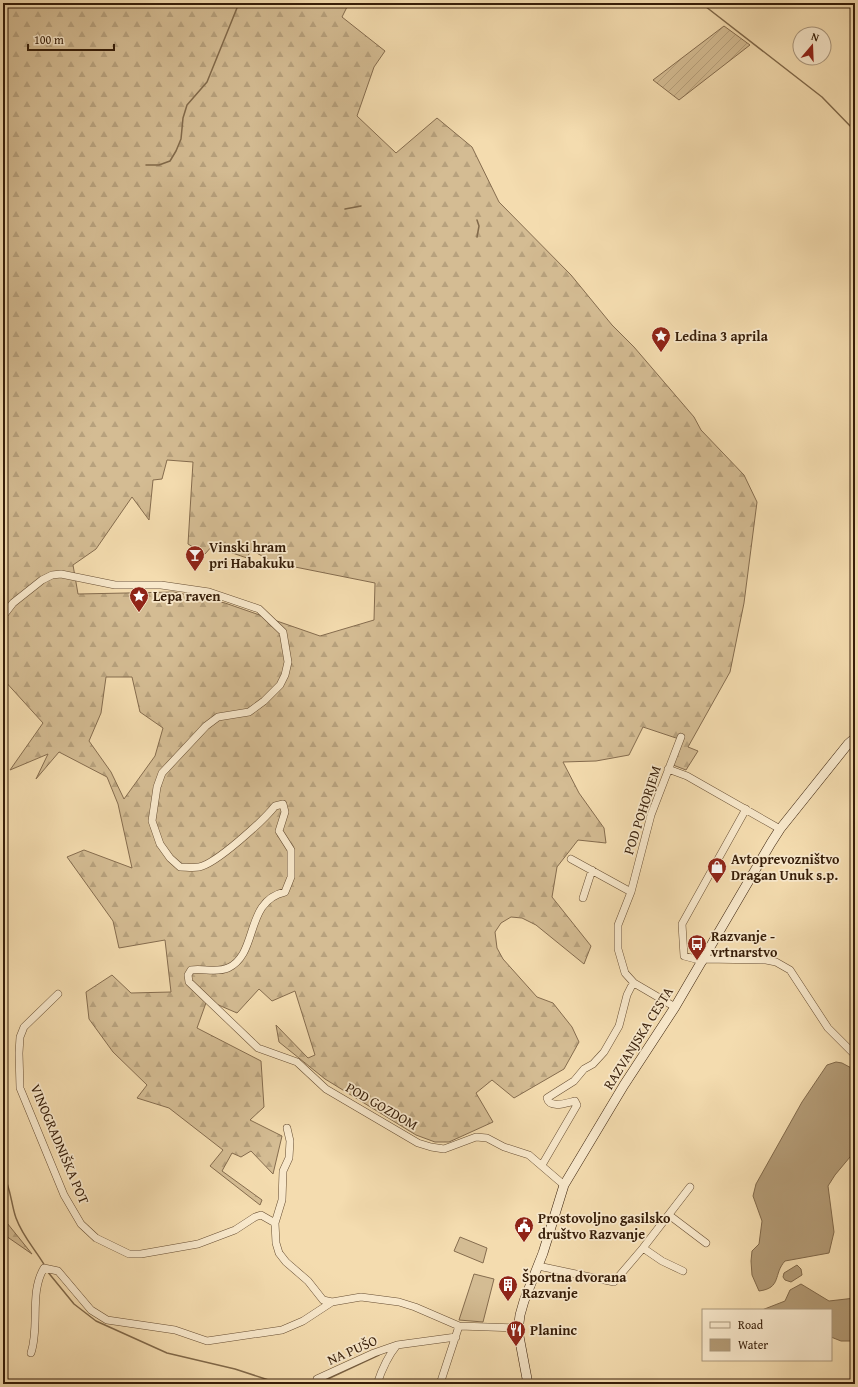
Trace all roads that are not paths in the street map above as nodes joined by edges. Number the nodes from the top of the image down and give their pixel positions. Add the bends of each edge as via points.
1 (3, 616) edge
2 (681, 737) dead end
3 (855, 738) edge
4 (668, 769) junction
5 (746, 809) junction
6 (780, 829) junction
7 (571, 859) dead end
8 (592, 870) junction
9 (631, 892) junction
10 (583, 898) dead end
11 (703, 960) junction
12 (634, 983) junction
13 (58, 994) dead end
14 (675, 1007) junction
15 (855, 1055) edge
16 (287, 1128) dead end
17 (542, 1165) junction
18 (564, 1185) junction
19 (690, 1187) dead end
20 (668, 1215) junction
21 (275, 1223) junction
22 (706, 1244) dead end
23 (643, 1248) junction
24 (538, 1266) junction
25 (683, 1271) dead end
26 (332, 1302) junction
27 (459, 1326) junction
28 (516, 1330) junction
29 (456, 1337) junction
30 (397, 1345) junction
31 (31, 1353) dead end
32 (317, 1379) dead end
33 (377, 1384) edge
34 (440, 1384) edge
35 (528, 1384) edge

1 - 17 street, POD GOZDOM via 13,603 42,580 61,574 115,585 182,587 209,592 259,609 283,632 288,662 280,685 264,702 249,712 218,717 206,726 162,773 156,787 152,821 160,844 180,867 199,867 216,859 267,817 275,806 283,804 285,812 279,831 291,850 291,877 285,892 275,894 262,906 240,958 228,968 191,970 188,975 189,982 258,1048 291,1058 326,1089 418,1143 444,1149 476,1137 487,1138 529,1155
2 - 4 street, POD POHORJEM
3 - 6 street, RAZVANJSKA CESTA
4 - 5 street via 687,776
4 - 9 street, POD POHORJEM via 651,815
5 - 6 street
5 - 11 street via 682,924 684,956
6 - 11 street, RAZVANJSKA CESTA
7 - 8 street
8 - 9 street
8 - 10 street
9 - 12 street, POD POHORJEM via 618,925 618,949 625,974
11 - 14 street, RAZVANJSKA CESTA
11 - 15 street via 766,960 790,970 828,1028
12 - 14 street, POD POHORJEM
12 - 17 street via 630,986 622,1019 609,1045 574,1082 546,1098 553,1105 575,1101 577,1105
13 - 21 street, VINOGRADNIŠKA POT via 24,1027 20,1037 20,1088 64,1194 81,1224 96,1238 129,1254 141,1254 198,1244 235,1230 261,1215
14 - 18 street, RAZVANJSKA CESTA via 624,1085
16 - 21 street via 290,1141 289,1158 283,1170 282,1200
17 - 18 street, POD GOZDOM
18 - 24 street, RAZVANJSKA CESTA
19 - 20 street
20 - 22 street
20 - 23 street
21 - 26 street via 279,1253 308,1281 323,1300
23 - 24 street via 614,1282
23 - 25 street
24 - 28 street, RAZVANJSKA CESTA
26 - 27 street via 361,1297 399,1302
26 - 31 street via 303,1321 282,1330 207,1341 175,1330 107,1320 91,1310 58,1271 47,1268 37,1288 35,1342
27 - 28 street
27 - 29 street
28 - 35 street, RAZVANJSKA CESTA
29 - 30 street, NA PUŠO
29 - 34 street
30 - 32 street, NA PUŠO via 374,1352
30 - 33 street via 382,1367

